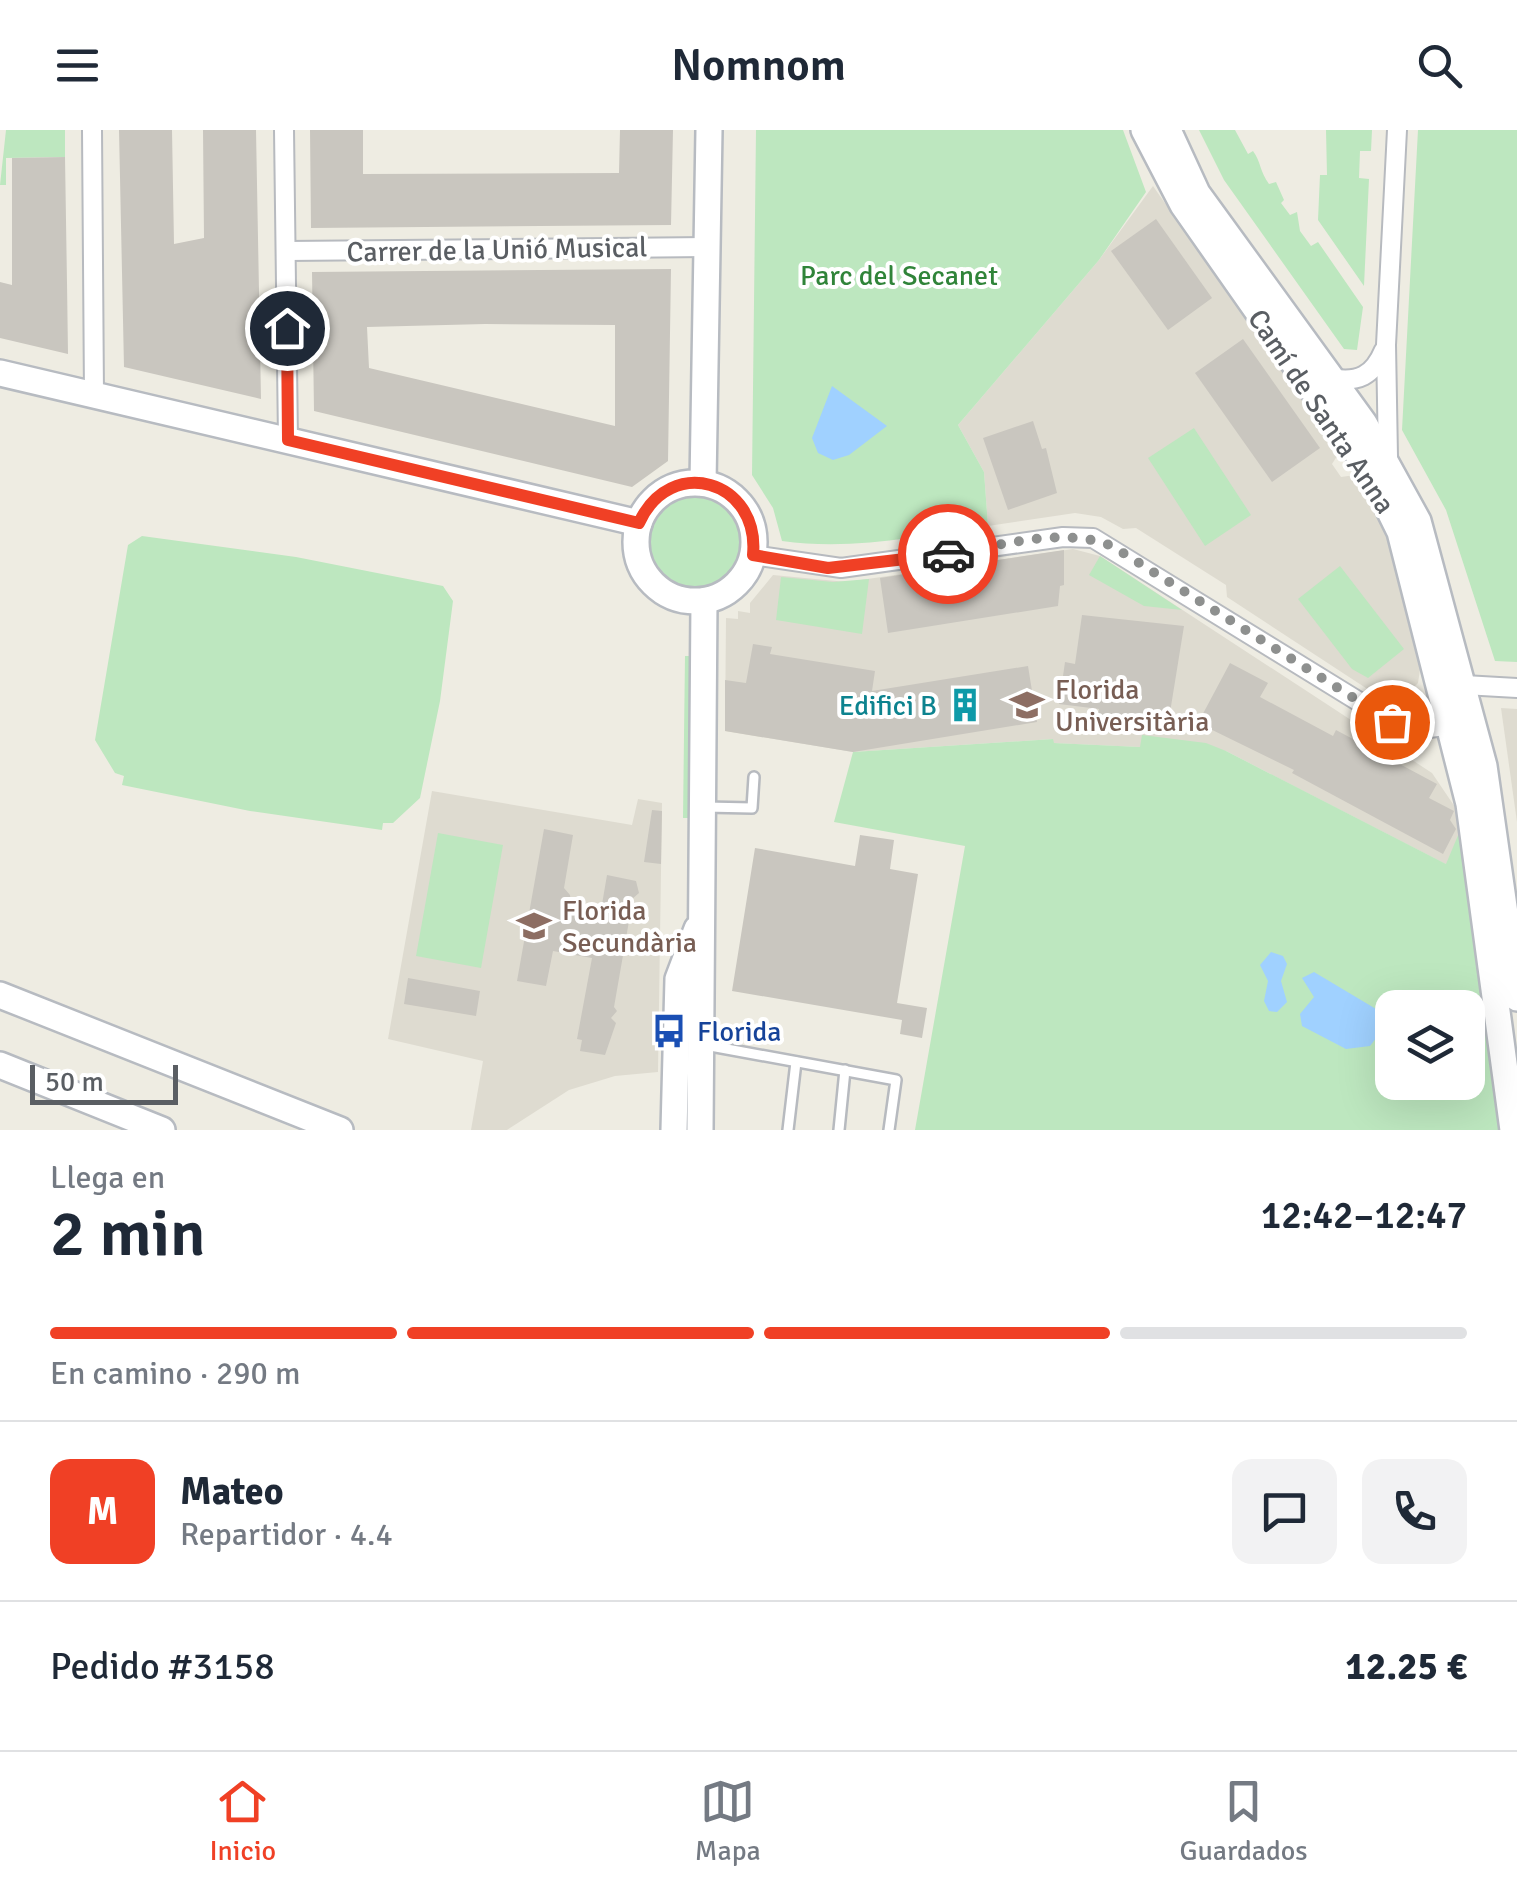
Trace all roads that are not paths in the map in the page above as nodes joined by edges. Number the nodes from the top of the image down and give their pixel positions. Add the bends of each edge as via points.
1 (92, 130) edge
2 (284, 130) edge
3 (709, 130) edge
4 (1144, 130) edge
5 (1168, 130) edge
6 (1397, 130) edge
7 (708, 246) junction
8 (286, 251) junction
9 (1386, 345) junction
10 (0, 373) edge
11 (1330, 378) junction
12 (94, 395) junction
13 (288, 440) junction
14 (1389, 462) junction
15 (703, 483) junction
16 (639, 523) junction
17 (753, 555) junction
18 (704, 601) junction
19 (1464, 685) junction
20 (1517, 688) edge
21 (1452, 725) junction
22 (754, 777) dead end
23 (702, 808) junction
24 (700, 915) junction
25 (0, 995) edge
26 (1517, 998) edge
27 (702, 1044) junction
28 (796, 1062) junction
29 (0, 1065) edge
30 (845, 1070) junction
31 (162, 1130) edge
32 (340, 1130) edge
33 (674, 1130) edge
34 (700, 1130) edge
35 (788, 1130) edge
36 (839, 1130) edge
37 (889, 1130) edge
38 (1513, 1130) edge

1 - 12 street
2 - 8 street
3 - 7 street
4 - 21 street, Camí de Santa Anna via 1183,205 1384,494
5 - 11 street via 1197,193
6 - 9 street
7 - 8 street, Carrer de la Unió Musical
7 - 15 street
8 - 13 street
9 - 11 street via 1366,376
9 - 14 street
10 - 12 street
11 - 14 street
12 - 13 street
13 - 16 street
14 - 19 street via 1418,521
15 - 16 street via 664,491
15 - 17 street via 727,492 745,510
16 - 18 street via 637,557 656,586 686,601
17 - 18 street via 739,582
17 - 21 street via 842,568 1093,538 1392,722 1426,730
18 - 23 street
19 - 20 street
19 - 26 street via 1501,861
21 - 38 street, Camí de Santa Anna via 1469,804
22 - 23 lane via 752,808
23 - 24 street
24 - 27 street
24 - 33 street via 678,979
25 - 32 street
27 - 28 lane
27 - 34 street
28 - 30 lane
28 - 35 lane
29 - 31 street
30 - 36 lane
30 - 37 lane via 896,1080

